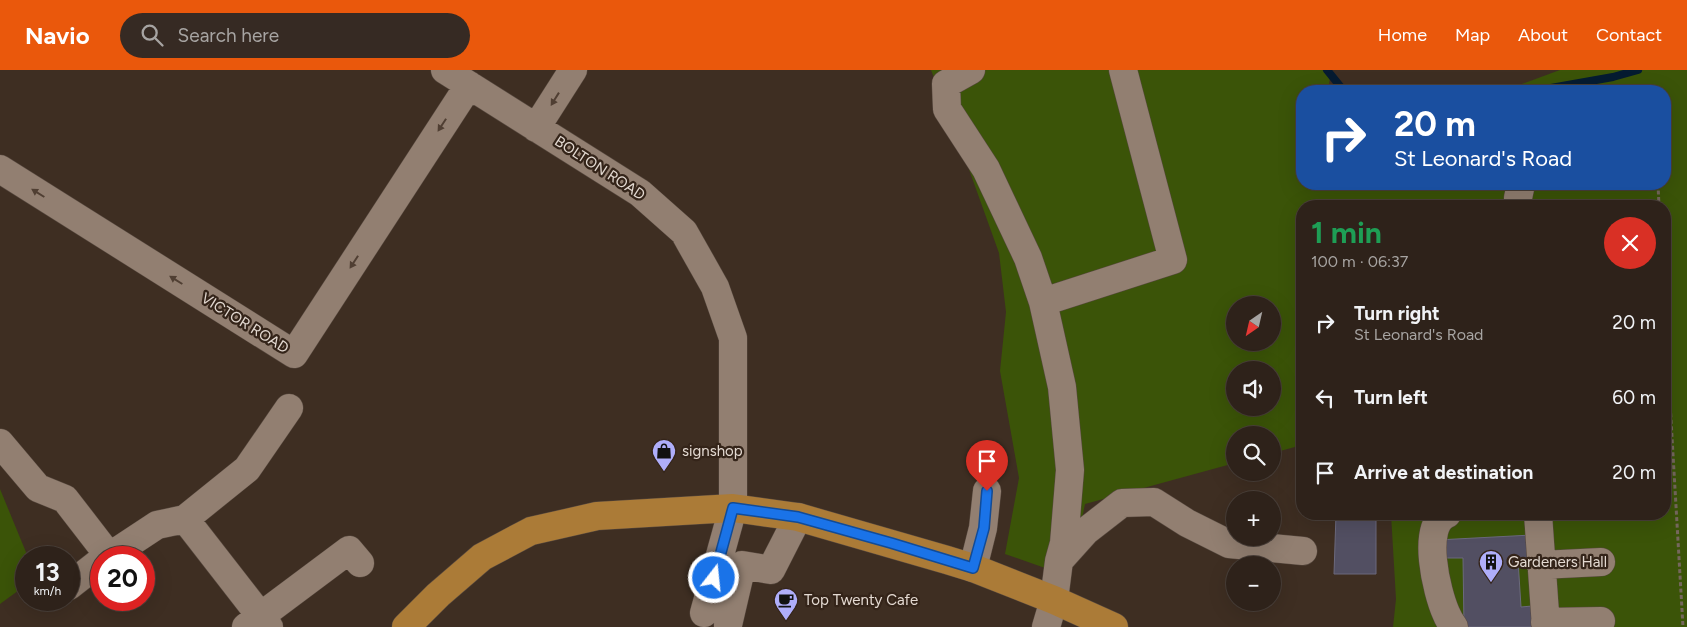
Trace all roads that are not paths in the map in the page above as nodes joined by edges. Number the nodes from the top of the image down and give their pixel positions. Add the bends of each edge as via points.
1 (444, 70) edge
2 (573, 70) edge
3 (971, 70) edge
4 (1123, 70) edge
5 (469, 85) junction
6 (536, 128) junction
7 (0, 169) edge
8 (1043, 302) junction
9 (289, 408) dead end
10 (0, 443) edge
11 (987, 491) dead end
12 (733, 508) junction
13 (798, 517) junction
14 (185, 519) junction
15 (1440, 520) edge
16 (1538, 520) edge
17 (98, 546) edge
18 (125, 546) edge
19 (1303, 551) dead end
20 (1059, 561) junction
21 (1601, 562) dead end
22 (360, 563) dead end
23 (1541, 565) junction
24 (973, 568) junction
25 (90, 570) edge
26 (80, 578) edge
27 (1054, 600) junction
28 (704, 613) dead end
29 (1601, 621) dead end
30 (258, 623) edge
31 (1546, 624) edge
32 (728, 625) dead end
33 (406, 627) edge
34 (1046, 627) edge
35 (1114, 627) edge
36 (1454, 627) edge

1 - 5 street, BOLTON ROAD
2 -> 6 street
3 - 8 street via 946,84 947,109 986,169 1028,258
4 - 8 street via 1173,260
5 - 6 street, BOLTON ROAD
5 -> 7 street, VICTOR ROAD via 294,354
6 - 12 street, BOLTON ROAD via 640,193 684,232 715,286 733,338
8 - 20 street via 1062,387 1070,470 1064,543
9 - 14 street via 247,469
10 - 17 street via 38,488 65,499
11 - 24 street via 984,528
12 - 13 main road
12 - 28 street, BOLTON ROAD
12 - 33 main road via 596,516 531,531 482,557
13 - 24 main road
13 - 32 street via 771,570 742,565
14 - 18 street via 157,525
14 - 30 street
15 - 36 street via 1433,540 1433,564 1443,605
16 - 23 street
19 - 20 street via 1229,544 1154,502 1122,503 1086,531
20 - 27 street
21 - 23 street
22 - 30 street via 349,550
23 - 31 street
24 - 27 main road
25 - 26 street
27 - 34 street
27 - 35 main road
29 - 31 street

